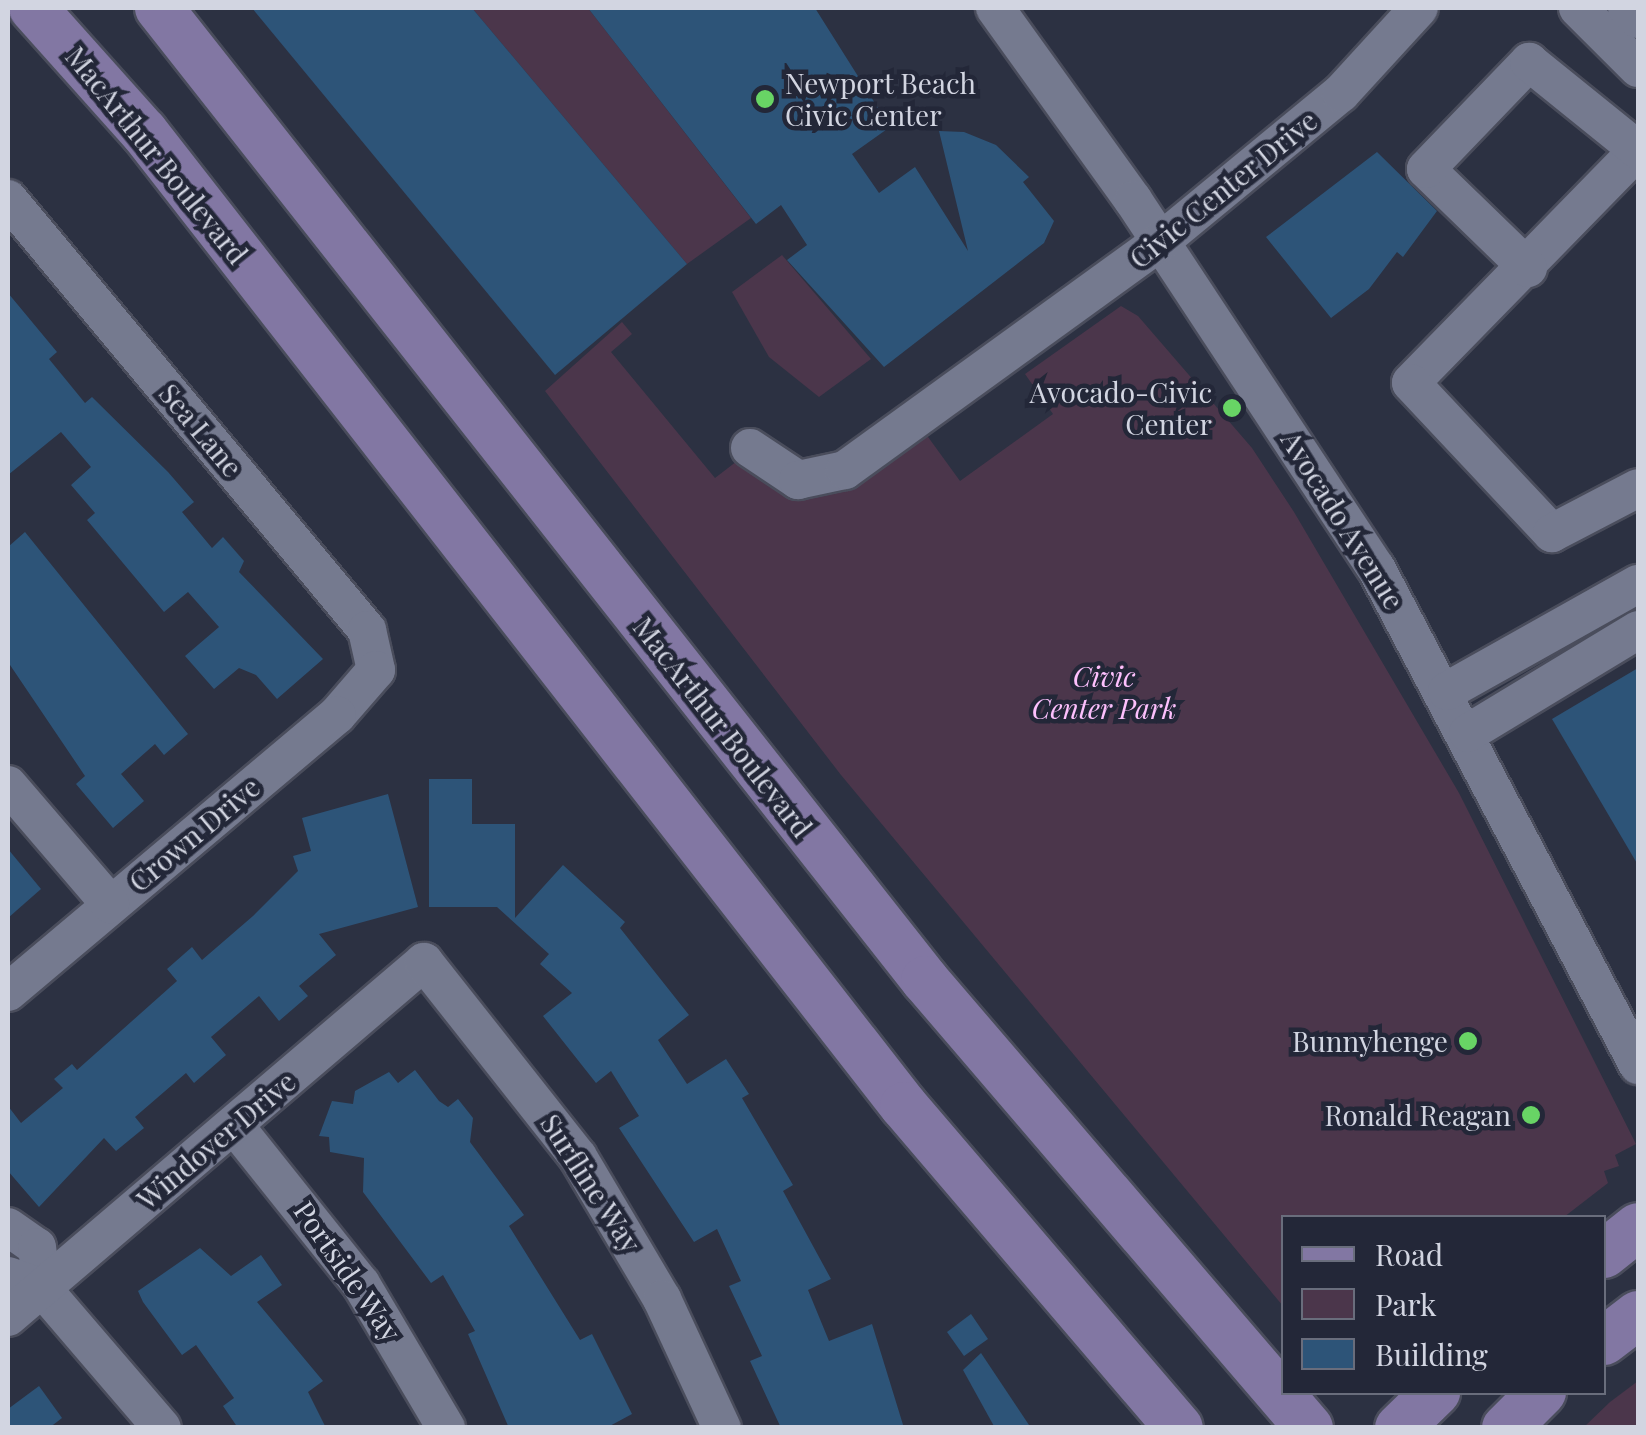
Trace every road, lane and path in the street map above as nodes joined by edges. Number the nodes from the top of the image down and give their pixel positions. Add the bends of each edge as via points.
1 (33, 8) edge
2 (159, 8) edge
3 (995, 8) edge
4 (1420, 8) edge
5 (1578, 8) edge
6 (1627, 8) edge
7 (1638, 18) edge
8 (1638, 68) edge
9 (1638, 150) edge
10 (8, 199) edge
11 (1160, 242) junction
12 (1528, 268) junction
13 (750, 448) dead end
14 (1638, 488) edge
15 (1638, 584) edge
16 (1638, 630) edge
17 (376, 670) joint
18 (1447, 691) junction
19 (1468, 733) junction
20 (8, 784) edge
21 (110, 904) junction
22 (424, 962) joint
23 (8, 992) edge
24 (1638, 1065) edge
25 (234, 1125) junction
26 (8, 1227) edge
27 (1638, 1227) edge
28 (1606, 1252) edge
29 (25, 1282) edge
30 (1638, 1315) edge
31 (8, 1318) edge
32 (1606, 1339) edge
33 (1281, 1394) edge
34 (1282, 1395) edge
35 (1433, 1395) edge
36 (1539, 1395) edge
37 (162, 1428) edge
38 (446, 1428) edge
39 (722, 1428) edge
40 (1179, 1428) edge
41 (1310, 1428) edge
42 (1399, 1428) edge
43 (1506, 1428) edge

1 - 40 main road, MacArthur Boulevard via 157,148 904,1106
2 - 33 main road, MacArthur Boulevard via 924,980
3 - 11 street, Avocado Avenue
4 - 11 street, Civic Center Drive via 1341,93
5 - 8 street
6 - 7 street
9 - 12 street
9 - 12 street via 1529,62 1426,169
10 - 17 street, Sea Lane via 368,630
11 - 13 street, Civic Center Drive via 821,481 774,472
11 - 18 street, Avocado Avenue via 1301,450
12 - 14 street via 1411,384 1552,533
15 - 18 street
16 - 19 street
17 - 21 street, Crown Drive via 337,716
18 - 19 street, Avocado Avenue
19 - 24 street, Avocado Avenue
20 - 21 street
21 - 23 street, Crown Drive
22 - 25 street, Windover Drive
22 - 39 street, Surfline Way via 578,1157 662,1299
25 - 29 street, Windover Drive
25 - 38 street, Portside Way via 361,1284
26 - 29 street via 37,1247
27 - 28 main road
29 - 31 street, Windover Drive
29 - 37 street
30 - 32 main road
34 - 41 main road, MacArthur Boulevard
35 - 42 main road
36 - 43 main road

